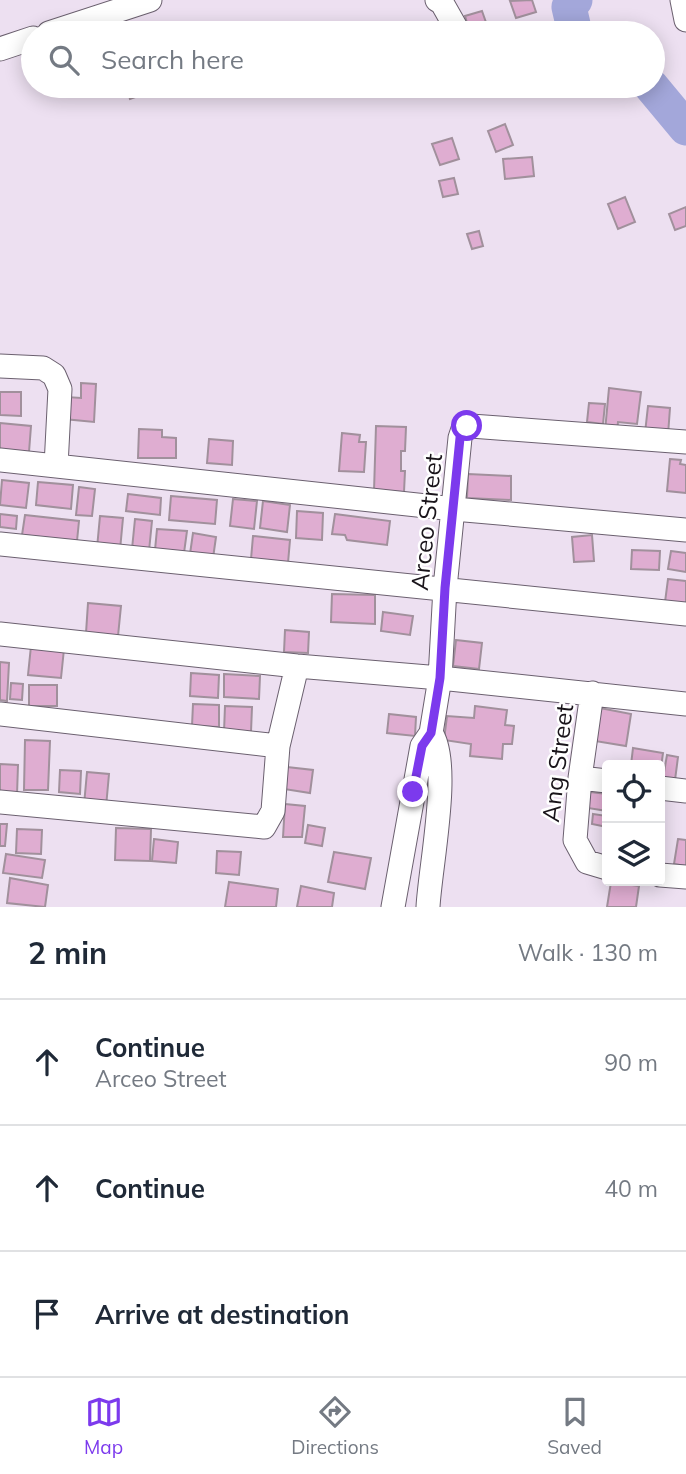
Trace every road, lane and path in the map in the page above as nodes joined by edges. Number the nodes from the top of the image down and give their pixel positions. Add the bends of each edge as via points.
1 (150, 0) edge
2 (437, 0) edge
3 (682, 0) edge
4 (686, 20) edge
5 (86, 21) edge
6 (452, 21) edge
7 (21, 42) edge
8 (0, 49) edge
9 (0, 366) edge
10 (686, 442) edge
11 (0, 460) edge
12 (56, 466) junction
13 (454, 509) junction
14 (686, 530) edge
15 (0, 544) edge
16 (445, 588) junction
17 (686, 614) edge
18 (0, 634) edge
19 (297, 666) junction
20 (440, 678) junction
21 (592, 693) junction
22 (686, 704) edge
23 (0, 714) edge
24 (431, 733) junction
25 (278, 746) junction
26 (580, 778) junction
27 (602, 780) edge
28 (665, 789) edge
29 (686, 791) edge
30 (413, 792) junction
31 (439, 794) junction
32 (0, 802) edge
33 (602, 866) edge
34 (665, 875) edge
35 (686, 877) edge
36 (394, 901) edge
37 (428, 903) edge

1 - 5 street
2 - 6 street
3 - 4 street
7 - 8 street
9 - 12 street via 43,368 54,375 60,389
10 - 13 street, Arceo Street via 467,426 460,438
11 - 12 street
12 - 13 street
13 - 14 street
13 - 16 street, Arceo Street
15 - 16 street
16 - 17 street
16 - 20 street, Arceo Street
18 - 19 street
19 - 20 street
19 - 25 street
20 - 21 street
20 - 24 street, Arceo Street
21 - 22 street
21 - 26 street, Ang Street
23 - 25 street
24 - 30 street via 422,746
24 - 31 street via 439,749
25 - 32 street via 273,811 264,827
26 - 27 street
26 - 33 street, Ang Street via 575,840 587,862
28 - 29 street
30 - 31 street
30 - 36 street
31 - 37 street
34 - 35 street
36 - 37 street

